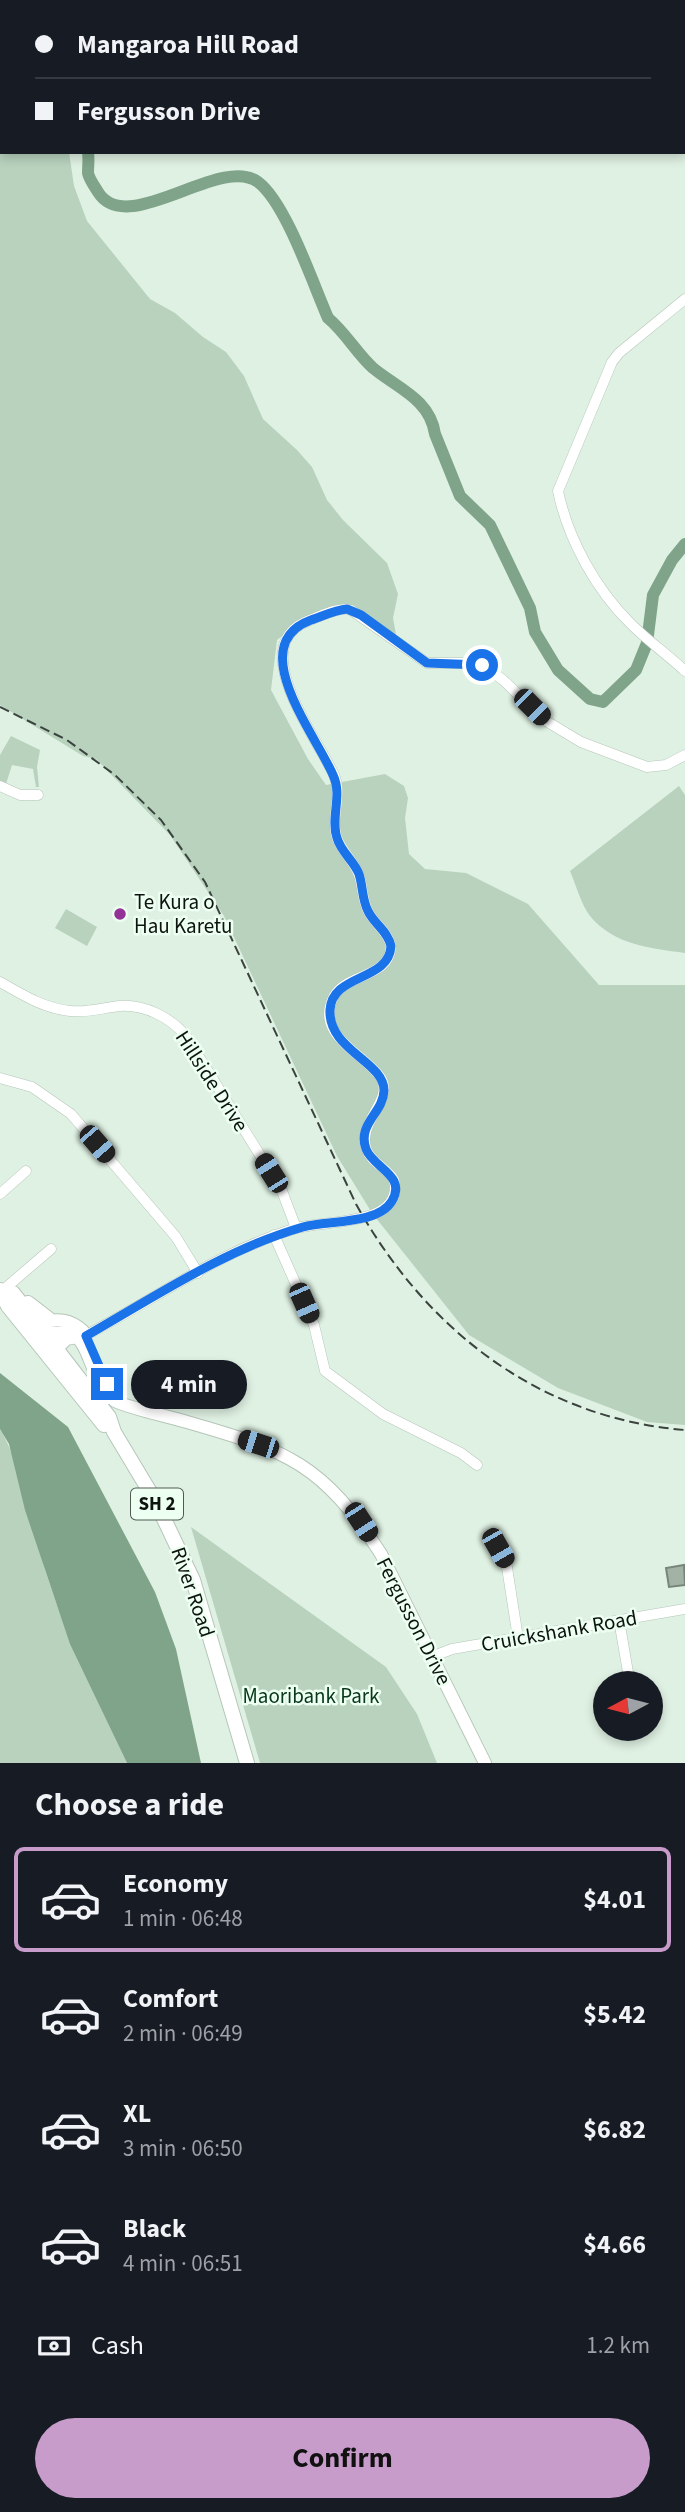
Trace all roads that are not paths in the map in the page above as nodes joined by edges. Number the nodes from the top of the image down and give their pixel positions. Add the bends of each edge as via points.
1 (685, 299) edge
2 (685, 671) edge
3 (685, 755) edge
4 (0, 786) edge
5 (38, 795) dead end
6 (0, 982) edge
7 (0, 1078) edge
8 (26, 1171) dead end
9 (0, 1195) edge
10 (296, 1228) junction
11 (274, 1236) junction
12 (51, 1249) dead end
13 (198, 1273) junction
14 (5, 1291) edge
15 (40, 1331) junction
16 (81, 1337) junction
17 (57, 1347) junction
18 (114, 1432) junction
19 (477, 1465) dead end
20 (498, 1548) dead end
21 (685, 1609) edge
22 (619, 1620) junction
23 (518, 1638) junction
24 (434, 1656) junction
25 (628, 1671) edge
26 (247, 1763) edge
27 (485, 1763) edge

1 - 2 street via 612,362 558,491 592,575 637,630
3 - 10 street via 666,765 647,766 593,747 554,728 486,667 427,663 351,610 322,616 289,632 281,651 283,667 337,784 338,842 359,875 369,914 391,946 385,963 337,991 330,1010 343,1043 383,1084 382,1098 364,1139 368,1153 392,1176 395,1188 390,1204 372,1215
4 - 5 street via 20,795
6 - 10 street, Hillside Drive via 55,1008 80,1011 125,1006 173,1023 186,1036 282,1191
7 - 13 street via 32,1087 71,1114 176,1237
8 - 9 street
10 - 11 street
11 - 13 street
11 - 19 street via 314,1325 325,1371 378,1411
12 - 14 street
13 - 16 street
14 - 15 highway
14 - 15 highway, SH 2 via 8,1307
15 - 16 main road via 66,1331
15 - 17 highway, River Road / SH 2
15 - 18 highway, River Road / SH 2 via 103,1424
16 - 17 highway via 66,1338
16 - 24 main road, Fergusson Drive via 105,1392 121,1404 276,1450 325,1481 382,1554
17 - 18 highway, River Road / SH 2 via 103,1408
18 - 26 highway, River Road / SH 2 via 156,1502 193,1580
20 - 23 street via 506,1562
21 - 22 street, Cruickshank Road
22 - 23 street, Cruickshank Road
22 - 25 street
23 - 24 street, Cruickshank Road
24 - 27 main road, Fergusson Drive

